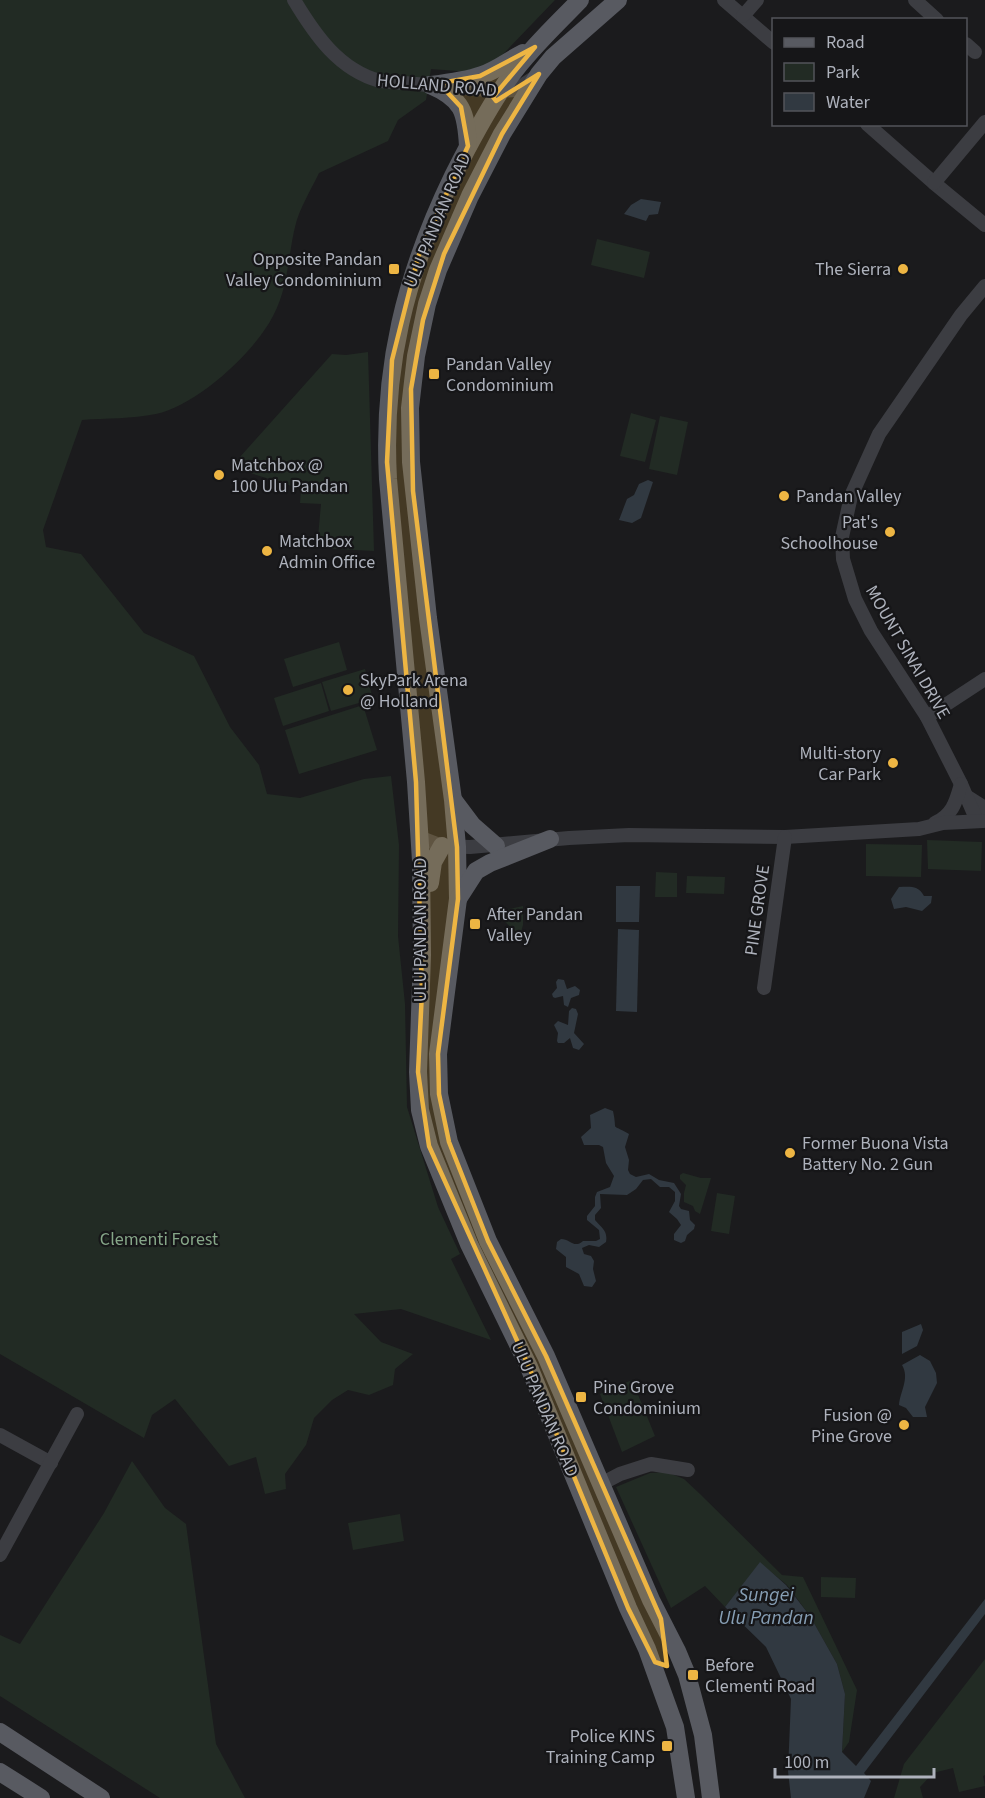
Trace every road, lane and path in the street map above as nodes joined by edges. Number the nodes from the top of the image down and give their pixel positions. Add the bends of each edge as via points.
1 (294, 0) edge
2 (580, 0) edge
3 (618, 0) edge
4 (724, 0) edge
5 (757, 0) edge
6 (915, 0) edge
7 (743, 16) junction
8 (935, 18) edge
9 (772, 41) edge
10 (535, 46) junction
11 (539, 74) junction
12 (430, 85) junction
13 (500, 91) junction
14 (985, 122) edge
15 (869, 126) edge
16 (468, 146) junction
17 (934, 183) junction
18 (985, 225) edge
19 (985, 285) edge
20 (985, 679) edge
21 (927, 717) junction
22 (964, 790) junction
23 (453, 800) junction
24 (985, 808) edge
25 (981, 821) edge
26 (919, 829) junction
27 (419, 837) junction
28 (784, 837) junction
29 (550, 839) junction
30 (496, 846) junction
31 (449, 847) junction
32 (458, 899) junction
33 (422, 955) junction
34 (764, 988) dead end
35 (77, 1414) dead end
36 (0, 1436) edge
37 (51, 1463) junction
38 (688, 1470) dead end
39 (601, 1484) junction
40 (0, 1555) edge
41 (661, 1619) junction
42 (647, 1649) junction
43 (0, 1732) edge
44 (706, 1752) junction
45 (0, 1772) edge
46 (41, 1798) edge
47 (101, 1798) edge
48 (686, 1798) edge
49 (711, 1798) edge
50 (722, 1798) edge

1 - 12 street, HOLLAND ROAD via 309,24 349,69 380,81
2 - 10 main road
3 - 11 main road, HOLLAND ROAD
4 - 7 street
5 - 7 street
6 - 8 street
7 - 9 street
10 - 12 main road via 480,76
10 - 13 main road, ULU PANDAN ROAD
11 - 13 street, HOLLAND ROAD via 515,90
11 - 23 main road, ULU PANDAN ROAD via 502,134 441,262 423,320 411,389 413,491
12 - 13 street, HOLLAND ROAD
12 - 16 main road via 447,92 461,107 467,123
13 - 16 main road, ULU PANDAN ROAD
14 - 17 street
15 - 17 street
16 - 27 main road, ULU PANDAN ROAD via 410,280 395,342 388,408 389,494
17 - 18 street
19 - 21 street, MOUNT SINAI DRIVE via 879,434 851,496 842,537 843,559 855,600
20 - 21 street
21 - 22 street, MOUNT SINAI DRIVE
22 - 24 street
22 - 25 street, MOUNT SINAI DRIVE
22 - 26 street via 945,818
23 - 30 main road via 472,825
23 - 31 main road, ULU PANDAN ROAD
25 - 26 street
26 - 28 street
27 - 31 street
27 - 33 main road, ULU PANDAN ROAD
28 - 29 street via 629,835
28 - 34 street, PINE GROVE
29 - 30 street
29 - 32 main road via 476,872
30 - 31 street
31 - 32 main road, ULU PANDAN ROAD
31 - 33 main road via 433,862 430,873 429,939
32 - 39 main road, ULU PANDAN ROAD via 438,1054 439,1094 449,1142 488,1241 546,1356
33 - 42 main road, ULU PANDAN ROAD via 418,1072 420,1110 429,1146 470,1244 529,1367
35 - 37 street
36 - 37 street
37 - 40 street
38 - 39 street via 651,1464
39 - 41 main road, ULU PANDAN ROAD
41 - 42 main road via 669,1654 667,1666 660,1666
41 - 44 main road, ULU PANDAN ROAD via 687,1675
42 - 48 main road, ULU PANDAN ROAD via 675,1727
43 - 47 main road
44 - 49 main road, ULU PANDAN ROAD
44 - 50 main road
45 - 46 main road

